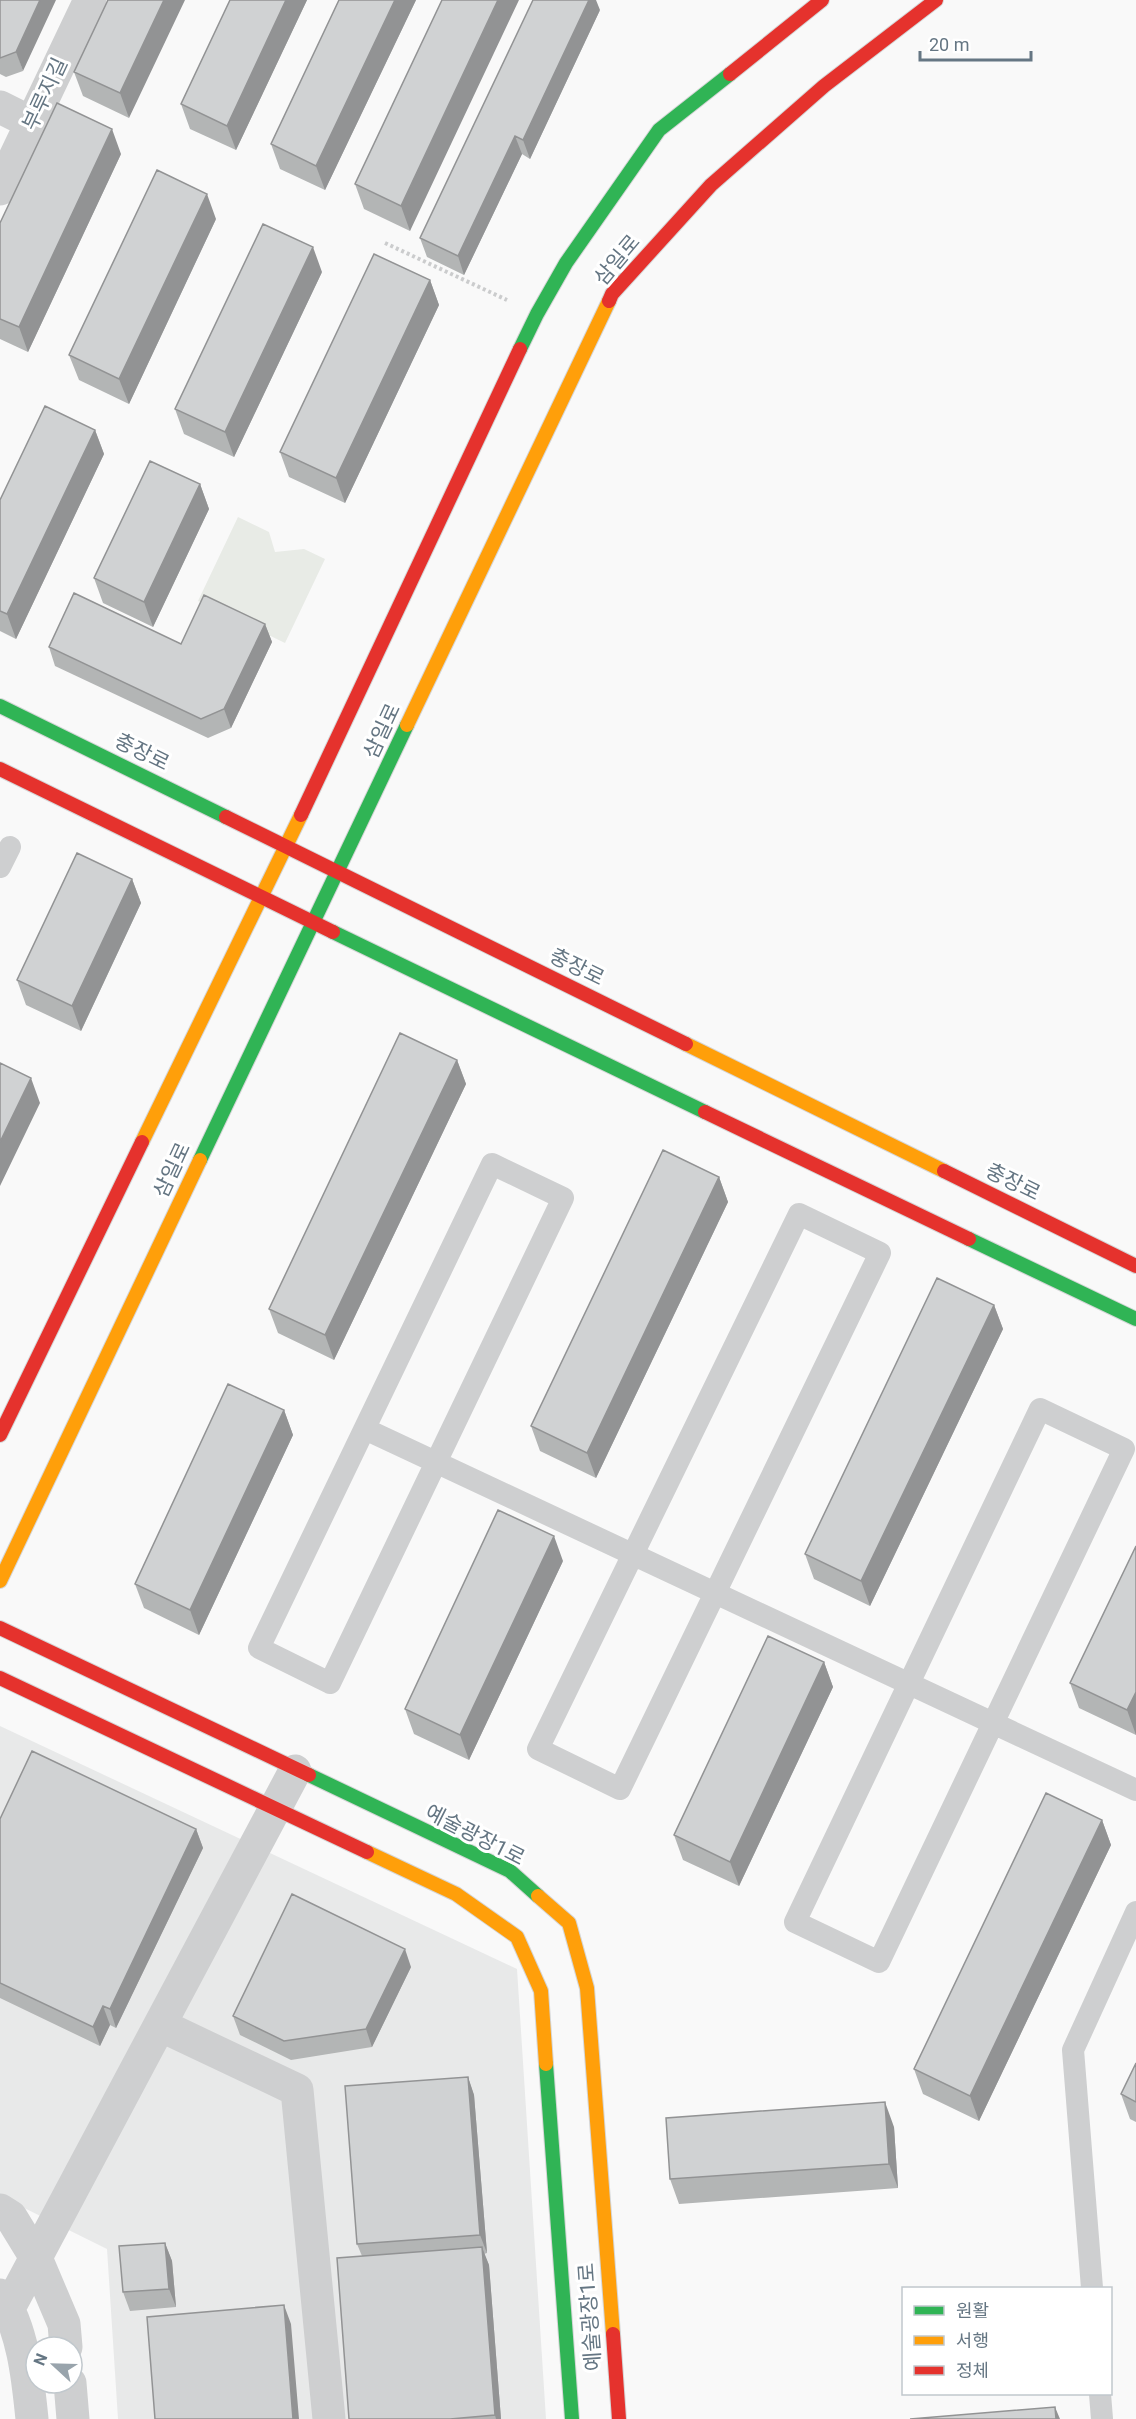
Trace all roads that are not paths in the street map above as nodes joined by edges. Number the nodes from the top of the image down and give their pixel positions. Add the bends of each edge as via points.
1 (90, 0) edge
2 (822, 0) edge
3 (936, 0) edge
4 (0, 107) edge
5 (32, 123) junction
6 (0, 189) edge
7 (0, 706) edge
8 (0, 769) edge
9 (286, 846) junction
10 (339, 873) junction
11 (260, 898) junction
12 (313, 923) junction
13 (1136, 1266) edge
14 (1136, 1319) edge
15 (365, 1429) junction
16 (0, 1435) edge
17 (436, 1463) junction
18 (632, 1554) junction
19 (0, 1581) edge
20 (714, 1593) junction
21 (0, 1628) edge
22 (0, 1678) edge
23 (909, 1684) junction
24 (994, 1724) junction
25 (295, 1771) junction
26 (1136, 1790) edge
27 (275, 1808) junction
28 (1136, 1912) edge
29 (160, 2025) junction
30 (0, 2210) edge
31 (36, 2258) junction
32 (1092, 2287) edge
33 (4, 2301) edge
34 (65, 2335) edge
35 (71, 2395) edge
36 (1100, 2395) edge
37 (32, 2419) edge
38 (73, 2419) edge
39 (329, 2419) edge
40 (572, 2419) edge
41 (619, 2419) edge
42 (1102, 2419) edge

1 - 5 street, 부루지길
2 - 9 street, 삼일로 via 659,130 566,263 537,314
3 - 10 street, 삼일로 via 824,86 711,185 612,294
4 - 5 street
5 - 6 street, 부루지길
7 - 9 street, 충장로
8 - 11 street
9 - 10 street, 충장로
9 - 11 street, 삼일로
10 - 12 street, 삼일로
10 - 13 street, 충장로
11 - 12 street
11 - 16 street, 삼일로
12 - 14 street
12 - 19 street, 삼일로
15 - 17 lane
15 - 17 lane via 259,1648 330,1683
15 - 17 lane via 492,1164 563,1198
17 - 18 lane
18 - 20 lane
18 - 20 lane via 538,1749 620,1789
18 - 20 lane via 799,1214 880,1253
20 - 23 lane
21 - 25 street, 예술광장1로
22 - 27 street, 예술광장1로
23 - 24 lane
23 - 24 lane via 795,1922 879,1962
23 - 24 lane via 1040,1409 1124,1449
24 - 26 lane
25 - 27 street
25 - 41 street, 예술광장1로 via 510,1871 568,1923 587,1988
27 - 29 street
27 - 40 street, 예술광장1로 via 456,1894 517,1937 541,1991
28 - 32 lane via 1073,2050
29 - 31 street
29 - 39 street via 297,2090
30 - 31 street via 11,2217
31 - 33 street
31 - 34 street
33 - 37 street via 27,2372
35 - 38 street
36 - 42 lane

